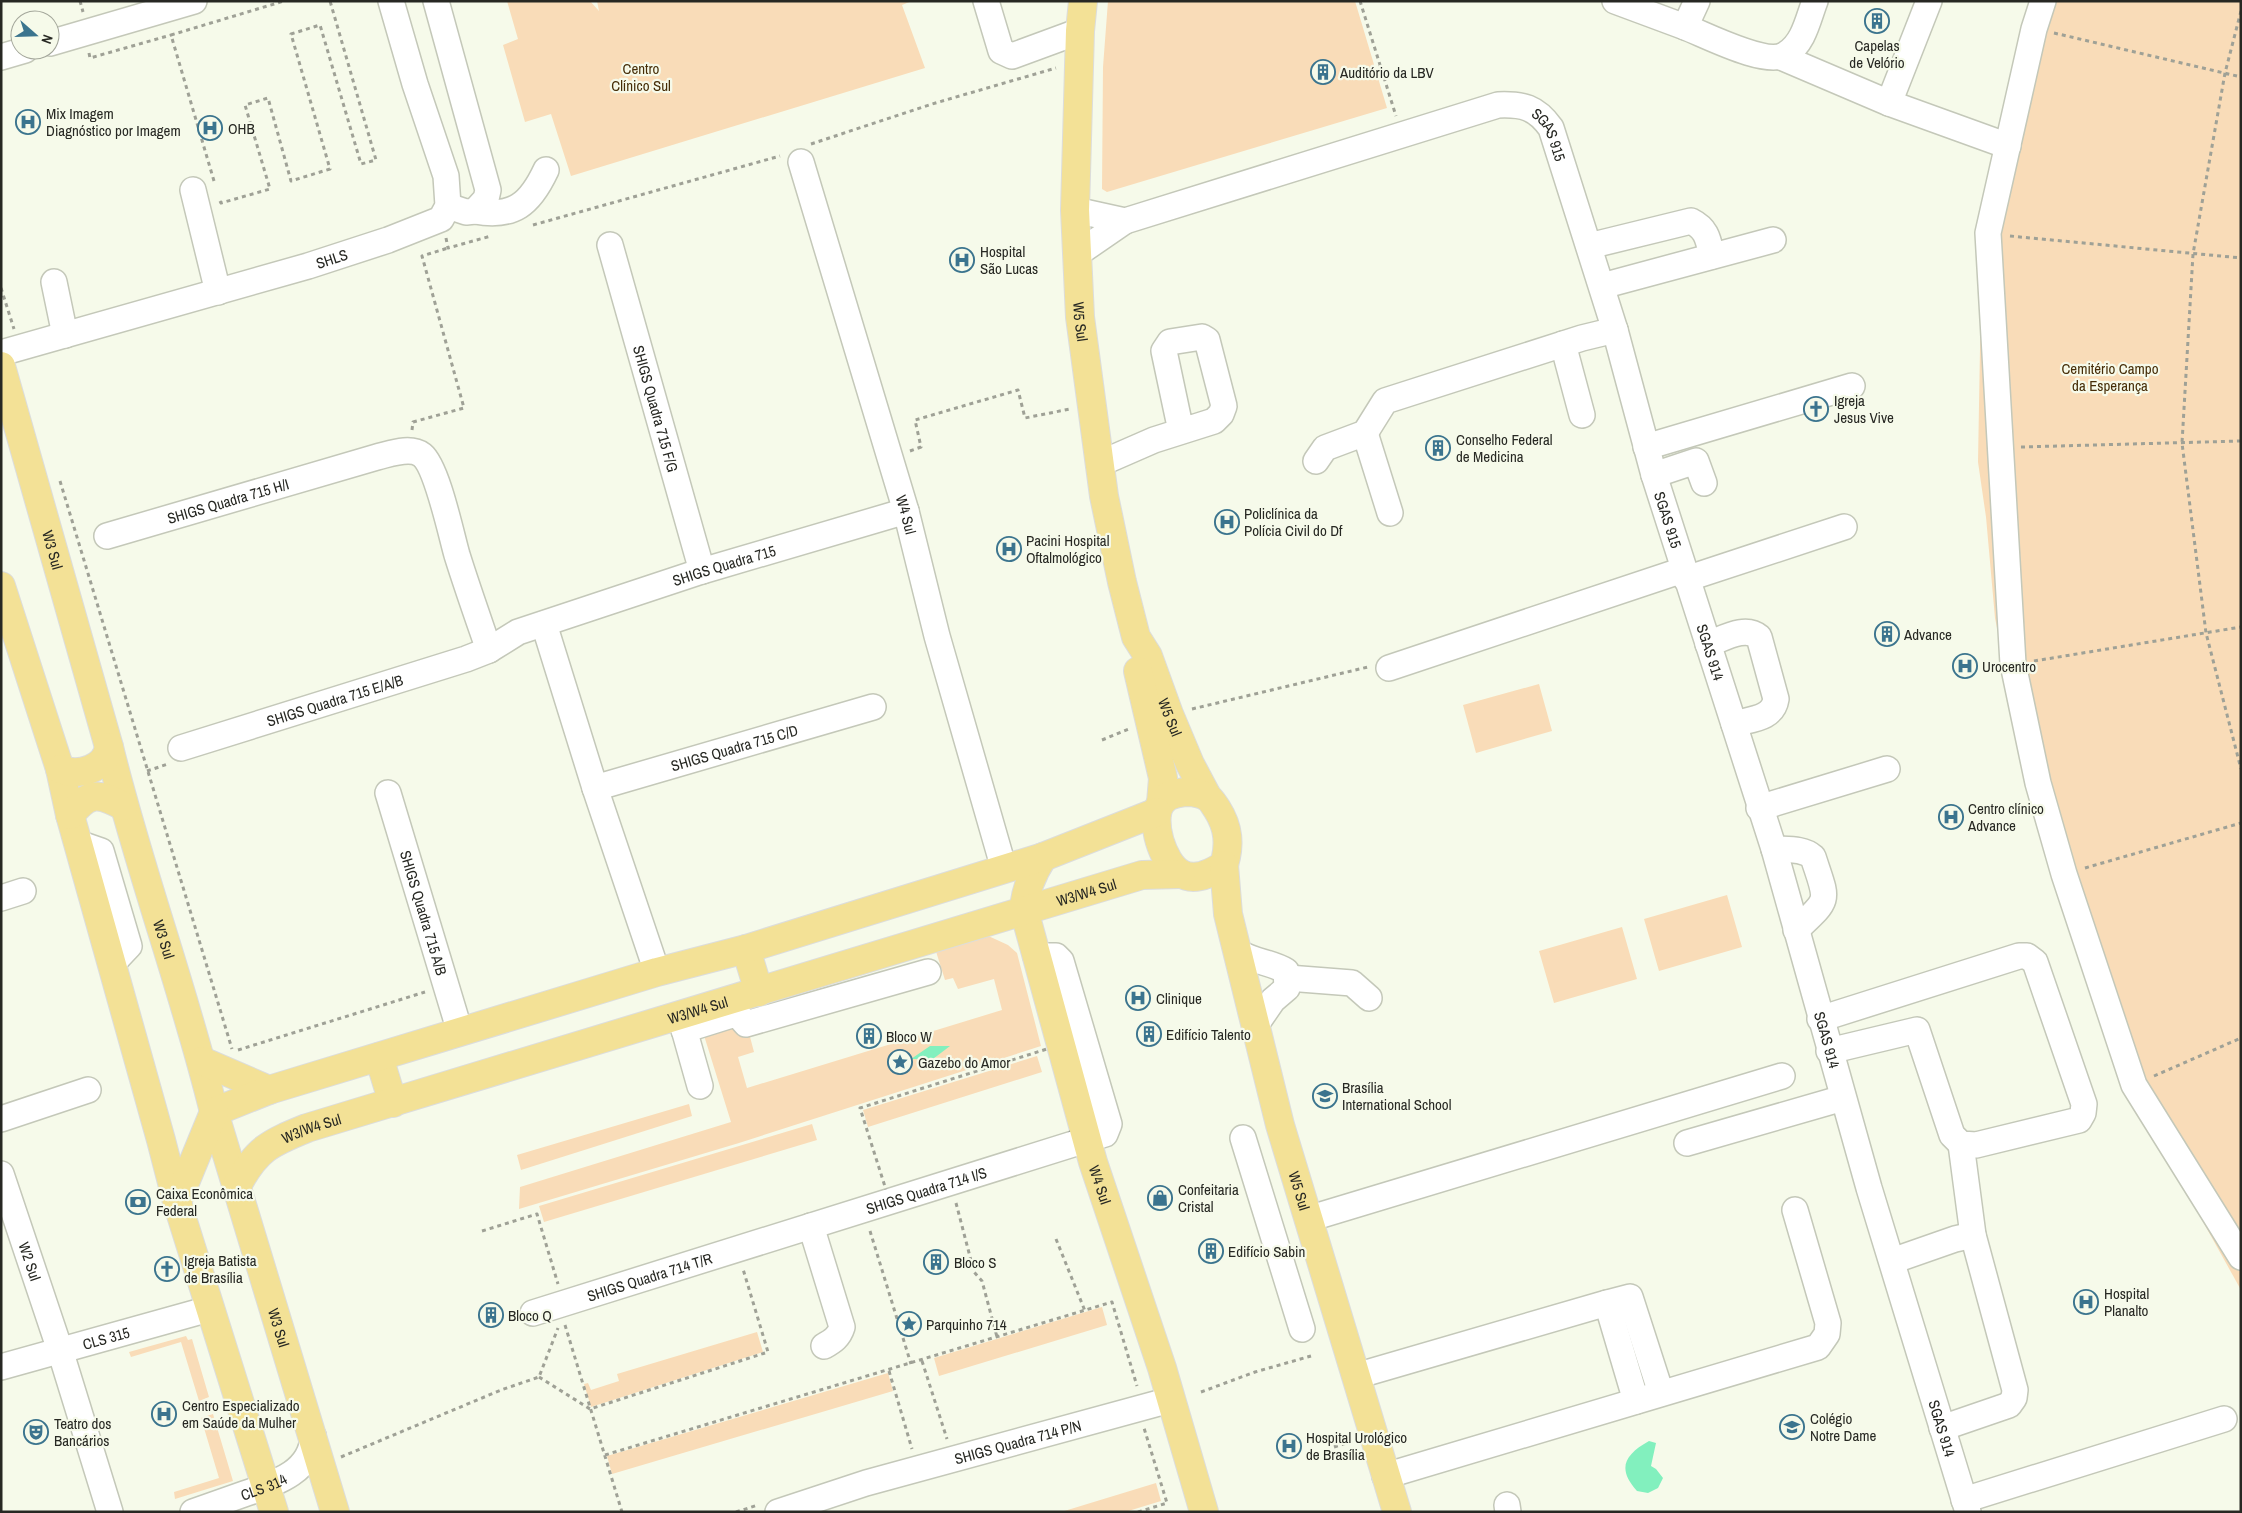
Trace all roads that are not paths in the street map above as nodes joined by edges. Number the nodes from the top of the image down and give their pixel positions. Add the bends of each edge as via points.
1 (194, 1) edge
2 (391, 1) edge
3 (436, 1) edge
4 (986, 1) edge
5 (1084, 1) edge
6 (1615, 1) edge
7 (1697, 1) edge
8 (1815, 1) edge
9 (1930, 1) edge
10 (2043, 1) edge
11 (1685, 27) junction
12 (1080, 31) junction
13 (60, 40) edge
14 (1781, 57) junction
15 (1889, 103) junction
16 (2008, 146) junction
17 (802, 156) road end
18 (546, 170) dead end
19 (204, 188) road end
20 (1075, 210) junction
21 (475, 211) junction
22 (444, 212) junction
23 (1125, 221) junction
24 (1773, 240) dead end
25 (610, 246) dead end
26 (1589, 246) junction
27 (1077, 254) junction
28 (1712, 256) junction
29 (54, 282) dead end
30 (1602, 286) junction
31 (218, 292) junction
32 (1616, 330) junction
33 (66, 335) junction
34 (1563, 344) junction
35 (7, 355) edge
36 (1852, 386) dead end
37 (1582, 415) dead end
38 (1181, 431) dead end
39 (1365, 433) junction
40 (1646, 447) junction
41 (1316, 461) dead end
42 (1099, 464) junction
43 (1654, 475) junction
44 (1704, 483) dead end
45 (906, 511) junction
46 (1390, 513) dead end
47 (1844, 527) dead end
48 (106, 536) road end
49 (702, 571) junction
50 (1685, 574) junction
51 (1, 586) edge
52 (544, 624) junction
53 (1136, 638) junction
54 (1708, 644) junction
55 (489, 650) junction
56 (1380, 667) road end
57 (874, 707) dead end
58 (1734, 724) junction
59 (109, 747) junction
60 (181, 748) dead end
61 (60, 769) junction
62 (1887, 769) dead end
63 (596, 788) junction
64 (388, 793) dead end
65 (1207, 796) junction
66 (124, 806) junction
67 (1159, 807) junction
68 (1759, 808) junction
69 (70, 815) junction
70 (1774, 849) junction
71 (1042, 857) junction
72 (1224, 865) junction
73 (1004, 869) junction
74 (1181, 874) junction
75 (1024, 910) junction
76 (986, 921) junction
77 (1796, 930) junction
78 (746, 949) junction
79 (1238, 952) junction
80 (1036, 956) junction
81 (657, 972) junction
82 (928, 972) dead end
83 (1288, 978) junction
84 (758, 992) junction
85 (1906, 992) junction
86 (1369, 998) dead end
87 (1820, 1019) junction
88 (682, 1022) junction
89 (1255, 1026) junction
90 (1917, 1030) junction
91 (460, 1032) junction
92 (1829, 1051) junction
93 (379, 1057) junction
94 (202, 1061) junction
95 (1782, 1076) dead end
96 (700, 1086) dead end
97 (88, 1090) dead end
98 (269, 1090) junction
99 (1843, 1098) junction
100 (393, 1103) junction
101 (214, 1112) junction
102 (1, 1119) edge
103 (1243, 1138) dead end
104 (1086, 1140) junction
105 (1686, 1142) dead end
106 (1961, 1144) junction
107 (1, 1174) edge
108 (237, 1186) junction
109 (177, 1202) junction
110 (1795, 1210) dead end
111 (1308, 1219) junction
112 (811, 1226) junction
113 (1973, 1235) junction
114 (768, 1240) joint
115 (2241, 1257) edge
116 (1892, 1261) junction
117 (1607, 1303) junction
118 (210, 1309) junction
119 (533, 1313) dead end
120 (1302, 1329) dead end
121 (824, 1346) dead end
122 (60, 1350) junction
123 (1, 1367) edge
124 (1356, 1376) junction
125 (1661, 1393) junction
126 (1170, 1400) junction
127 (1636, 1401) junction
128 (2224, 1419) dead end
129 (1942, 1428) junction
130 (313, 1436) junction
131 (1385, 1476) junction
132 (267, 1486) junction
133 (1966, 1506) edge
134 (110, 1512) edge
135 (193, 1512) edge
136 (274, 1512) edge
137 (335, 1512) edge
138 (778, 1512) edge
139 (1204, 1512) edge
140 (1397, 1512) edge

1 - 13 street
2 - 22 street via 446,176
3 - 21 street via 488,190 486,198
4 - 12 street via 1004,54 1012,56
5 - 12 main road, W5 Sul
6 - 11 street
7 - 11 street
8 - 14 street via 1803,35 1788,54
9 - 15 street
10 - 16 street
11 - 14 street via 1764,57
12 - 20 main road, W5 Sul
14 - 15 street
15 - 16 street
16 - 115 street via 1988,234 2013,664 2038,783 2064,874 2134,1085
17 - 45 street, W4 Sul
18 - 21 street via 533,194 515,208 500,214
19 - 31 street
20 - 23 street, SGAS 915
20 - 27 main road, W5 Sul
21 - 22 street
22 - 31 street, SHLS via 396,237
23 - 26 street, SGAS 915 via 1498,106 1514,105 1528,107 1542,115 1551,128
23 - 27 street, SGAS 915
24 - 28 street
25 - 49 street, SHIGS Quadra 715 F/G
26 - 28 street via 1691,221 1707,234
26 - 30 street, SGAS 915
27 - 42 main road, W5 Sul via 1080,316
28 - 30 street
29 - 33 street
30 - 32 street, SGAS 915
31 - 33 street, SHLS
32 - 34 street
32 - 40 street, SGAS 915
33 - 35 street, SHLS
34 - 37 street
34 - 39 street via 1384,401
35 - 59 main road, W3 Sul via 66,548
36 - 40 street
38 - 42 street
39 - 41 street via 1325,448
39 - 46 street
40 - 43 street, SGAS 915
42 - 53 main road, W5 Sul
43 - 44 street via 1696,461
43 - 50 street, SGAS 915
45 - 49 street, SHIGS Quadra 715
45 - 73 street, W4 Sul via 937,636
47 - 50 street
48 - 55 street, SHIGS Quadra 715 H/I via 377,456 411,451 422,455 432,471
49 - 52 street, SHIGS Quadra 715
50 - 54 street, SGAS 914
50 - 56 street
51 - 61 main road
52 - 55 street, SHIGS Quadra 715 via 518,632
52 - 63 street
53 - 65 main road, W5 Sul via 1148,656 1190,764
53 - 67 main road, W5 Sul via 1139,677 1163,778
54 - 58 street, SGAS 914
54 - 58 street via 1745,631 1759,637 1776,699 1775,706 1770,713
55 - 60 street, SHIGS Quadra 715 E/A/B
57 - 63 street, SHIGS Quadra 715 C/D
58 - 68 street, SGAS 914
59 - 61 main road via 104,761 93,768 75,773
59 - 66 main road, W3 Sul
61 - 69 main road
62 - 68 street
63 - 81 street
64 - 91 street, SHIGS Quadra 715 A/B
65 - 67 main road via 1192,792 1170,794
65 - 72 main road via 1222,816 1228,834 1229,850
66 - 69 main road via 108,798 93,796 79,804
66 - 94 main road, W3 Sul
67 - 71 main road
67 - 74 main road via 1157,827 1164,854
68 - 70 street, SGAS 914
69 - 109 main road
70 - 77 street, SGAS 914
70 - 77 street via 1810,854 1825,894 1820,908
71 - 73 main road
71 - 75 main road, W4 Sul via 1033,871
72 - 74 main road via 1200,876
72 - 79 main road, W5 Sul via 1228,914
73 - 78 main road
74 - 75 main road, W3/W4 Sul via 1142,875
75 - 76 main road, W3/W4 Sul
75 - 80 main road, W4 Sul
76 - 80 main road via 1016,930
76 - 84 main road, W3/W4 Sul
77 - 87 street, SGAS 914
78 - 81 main road
78 - 84 main road
79 - 83 street via 1250,960 1279,967 1286,971
79 - 89 main road, W5 Sul
80 - 104 main road, W4 Sul
81 - 91 main road
82 - 88 street via 746,1024 735,1014
83 - 86 street via 1352,983
83 - 89 street via 1287,988 1273,1000
84 - 88 main road, W3/W4 Sul
85 - 87 street
85 - 90 street
85 - 106 street via 2019,956 2027,956 2035,962 2084,1104 2083,1113 2079,1120 1976,1145
87 - 92 street, SGAS 914
88 - 96 street
88 - 100 main road, W3/W4 Sul
89 - 111 main road, W5 Sul
90 - 92 street
90 - 106 street via 1952,1136
91 - 93 main road
92 - 99 street, SGAS 914
93 - 98 main road
93 - 100 main road
94 - 98 main road
94 - 101 main road, W3 Sul
95 - 111 street
97 - 102 street
98 - 101 main road
99 - 105 street
99 - 116 street, SGAS 914
100 - 108 main road, W3/W4 Sul via 278,1139 248,1164
101 - 108 main road, W3 Sul
101 - 109 main road
103 - 120 street
104 - 112 street, SHIGS Quadra 714 I/S
104 - 126 main road, W4 Sul
106 - 113 street
107 - 122 street, W2 Sul
108 - 130 main road, W3 Sul
109 - 118 main road
110 - 125 street via 1828,1323 1823,1341 1818,1347
111 - 124 main road, W5 Sul
112 - 114 street, SHIGS Quadra 714 I/S
112 - 121 street via 842,1327 839,1335
113 - 116 street
113 - 129 street via 2015,1390 2014,1398 2009,1405
114 - 119 street, SHIGS Quadra 714 T/R
116 - 129 street, SGAS 914
117 - 124 street
117 - 125 street via 1630,1297
117 - 127 street
118 - 122 street, CLS 315
118 - 132 main road
122 - 123 street, CLS 315
122 - 134 street, W2 Sul
124 - 131 main road, W5 Sul
125 - 127 street
126 - 138 street, SHIGS Quadra 714 P/N via 866,1483
126 - 139 main road, W4 Sul
127 - 131 street
128 - 133 street
129 - 133 street, SGAS 914
130 - 132 street, CLS 314 via 312,1446 300,1467 285,1479
130 - 137 main road, W3 Sul
131 - 140 main road, W5 Sul
132 - 135 street, CLS 314
132 - 136 main road

